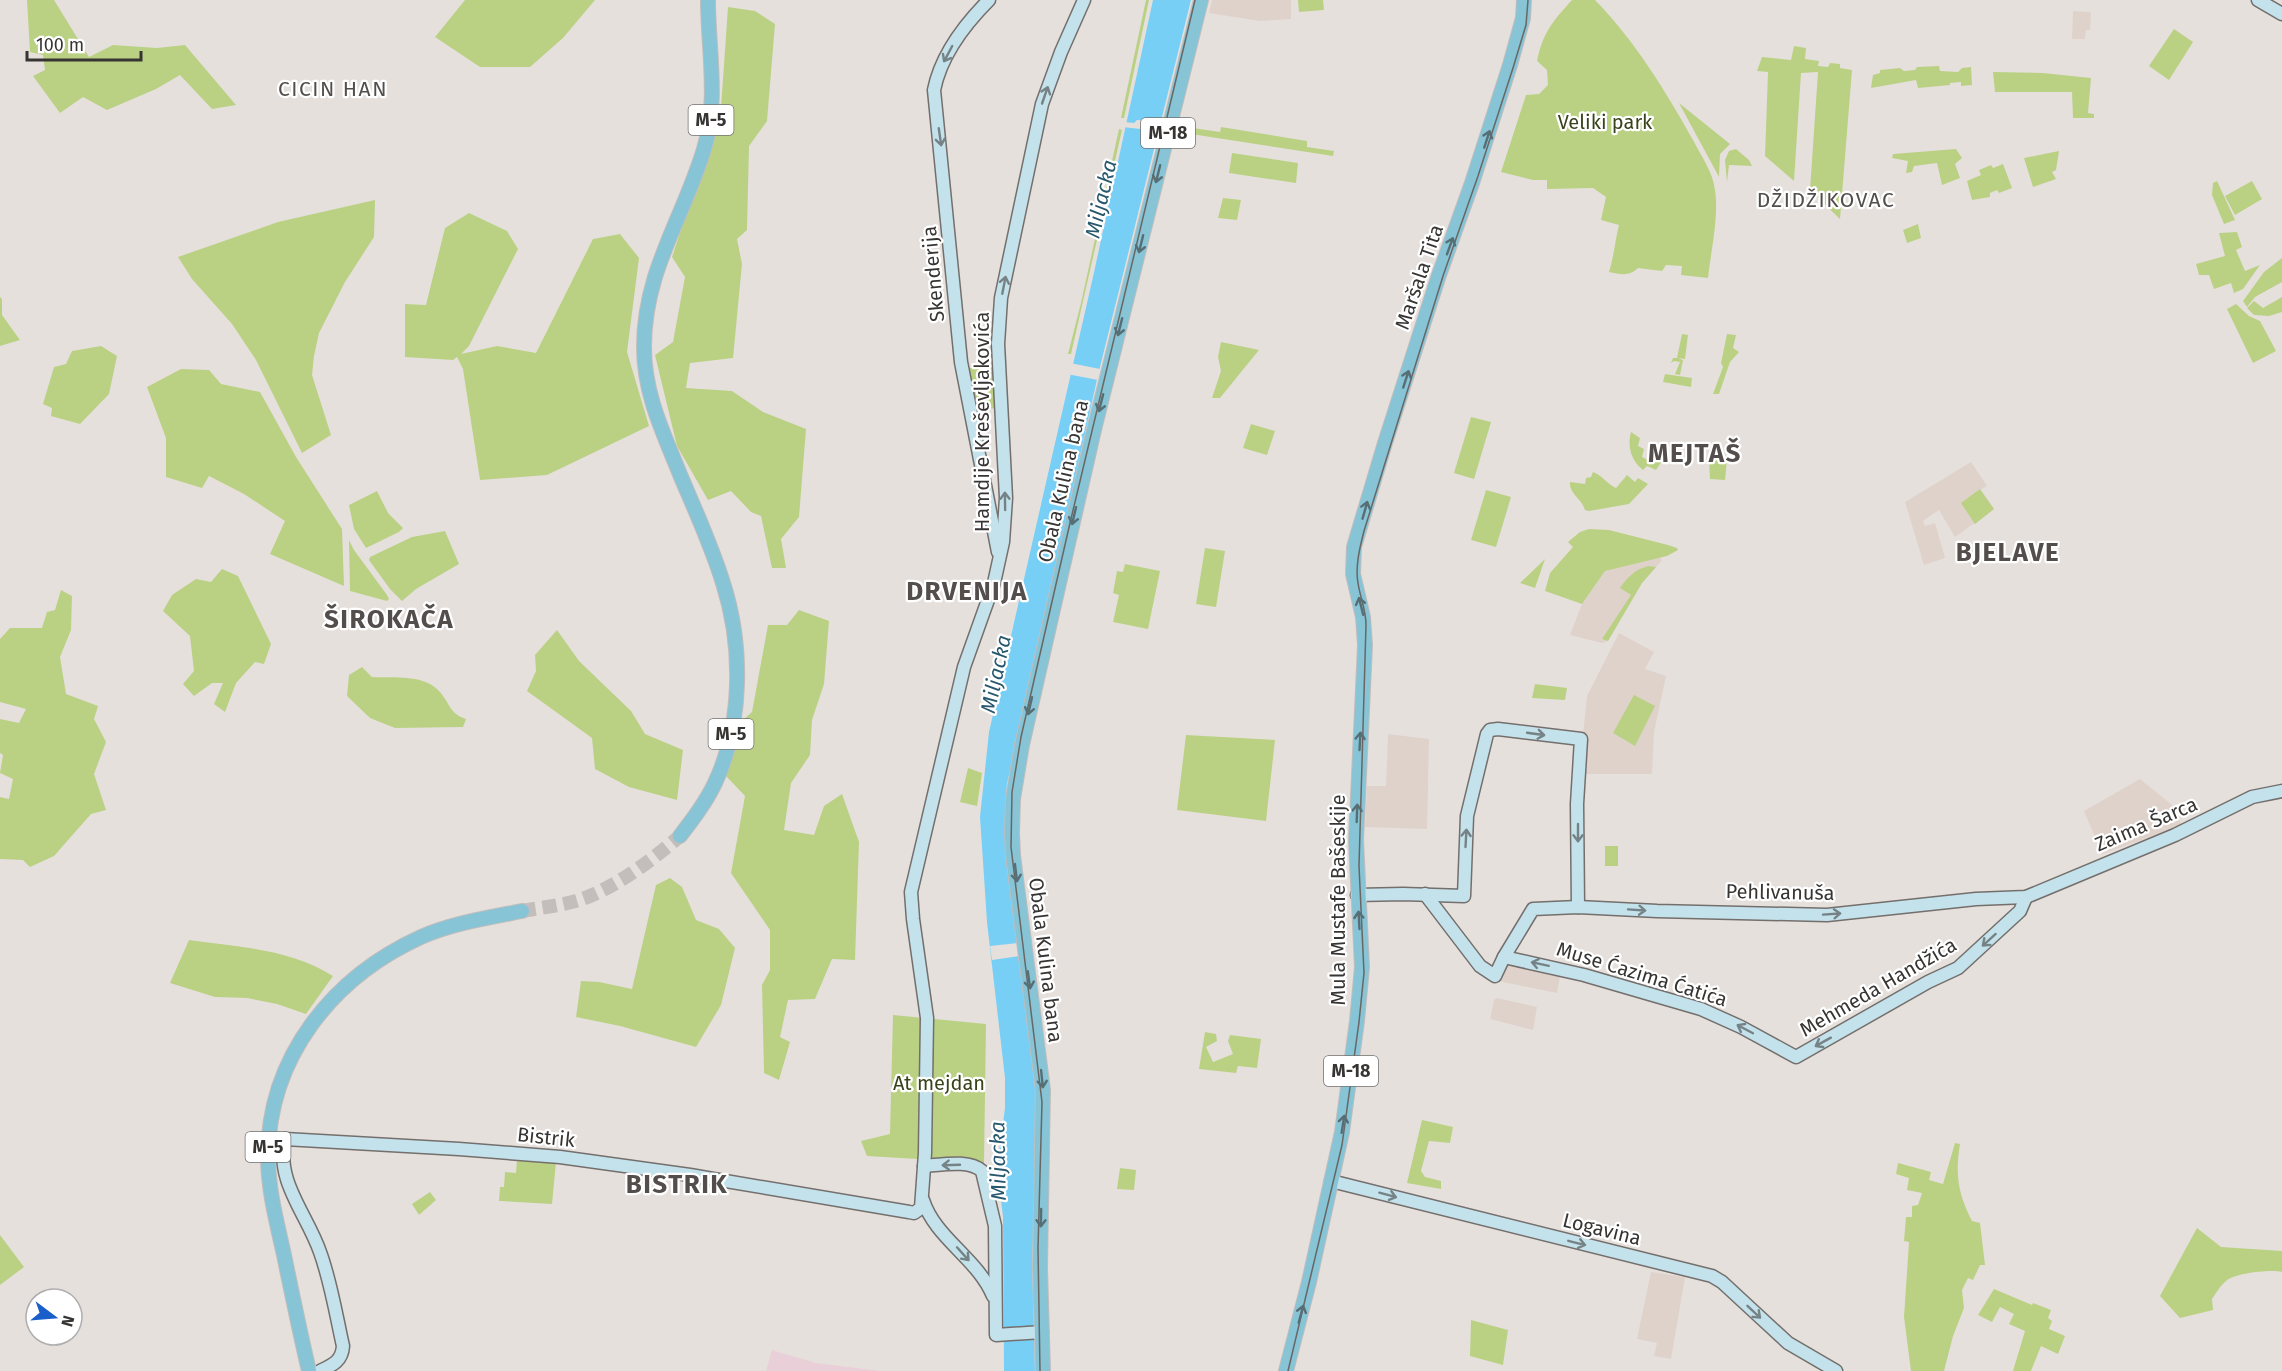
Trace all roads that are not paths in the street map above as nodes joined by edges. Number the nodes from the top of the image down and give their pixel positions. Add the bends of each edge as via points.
1 (708, 0) edge
2 (989, 0) edge
3 (1084, 0) edge
4 (1201, 0) edge
5 (1524, 0) edge
6 (1531, 0) edge
7 (2258, 0) edge
8 (2282, 14) edge
9 (1523, 18) junction
10 (999, 559) junction
11 (1352, 567) joint
12 (2282, 791) edge
13 (680, 836) tunnel mouth
14 (1425, 894) junction
15 (1357, 895) junction
16 (2026, 897) junction
17 (1578, 907) junction
18 (522, 911) tunnel mouth
19 (1504, 957) junction
20 (1796, 1057) joint
21 (924, 1166) junction
22 (1331, 1181) junction
23 (923, 1200) junction
24 (909, 1212) junction
25 (945, 1235) junction
26 (995, 1268) junction
27 (980, 1274) junction
28 (994, 1300) junction
29 (1038, 1332) junction
30 (309, 1371) edge
31 (320, 1371) edge
32 (1042, 1371) edge
33 (1286, 1371) edge
34 (1836, 1371) edge

1 - 13 main road, M-5 via 713,90 710,125 695,175 659,260 644,331 645,371 658,423 708,540 725,591 737,664 736,698 723,762 707,797
2 -> 10 main road, Skenderija via 962,29 934,90 961,362
10 -> 3 main road, Hamdije Kreševljakovića via 1006,515 998,344 1001,298 1042,104
4 -> 29 main road, Obala Kulina bana / M-18 via 1079,496 1014,790 1013,855 1044,1101
5 - 9 main road, Maršala Tita / M-18
6 - 9 main road
7 - 8 main road
11 -> 9 main road, Maršala Tita / M-18 via 1354,547 1385,443 1483,152
10 - 21 main road, Hamdije Kreševljakovića via 964,667 911,892 927,1018
15 -> 11 main road, Mula Mustafe Bašeskije / M-18 via 1364,635
12 - 16 main road, Zaima Šarca via 2252,797 2175,835
14 - 15 main road
14 -> 17 main road via 1464,896 1467,816 1487,734 1498,729 1581,739
14 - 19 main road via 1480,966 1495,976
22 -> 15 main road, Mula Mustafe Bašeskije / M-18 via 1343,1124 1360,993
17 -> 16 main road, Pehlivanuša via 1827,915
16 -> 20 main road, Mehmeda Handžića via 2020,911 1958,968
17 - 19 main road, Pehlivanuša via 1533,909
18 - 30 main road, M-5 via 433,933 371,967 319,1012 282,1080 268,1157 275,1214
20 -> 19 main road, Muse Ćazima Ćatića via 1701,1009 1584,975
21 - 23 main road, Hamdije Kreševljakovića
26 -> 21 main road via 993,1216 982,1171 977,1166 956,1164
33 -> 22 main road, Mula Mustafe Bašeskije / M-18
22 -> 34 main road, Logavina via 1712,1276 1788,1343
23 - 24 main road via 918,1211
23 - 25 main road
24 - 25 main road
24 - 31 main road, Bistrik via 560,1157 285,1139 283,1168 320,1252 343,1346 336,1363
25 -> 27 main road
26 - 27 main road via 990,1275
26 - 28 main road
27 - 28 main road
28 - 29 main road via 999,1335
29 - 32 main road, Obala Kulina bana / M-18

